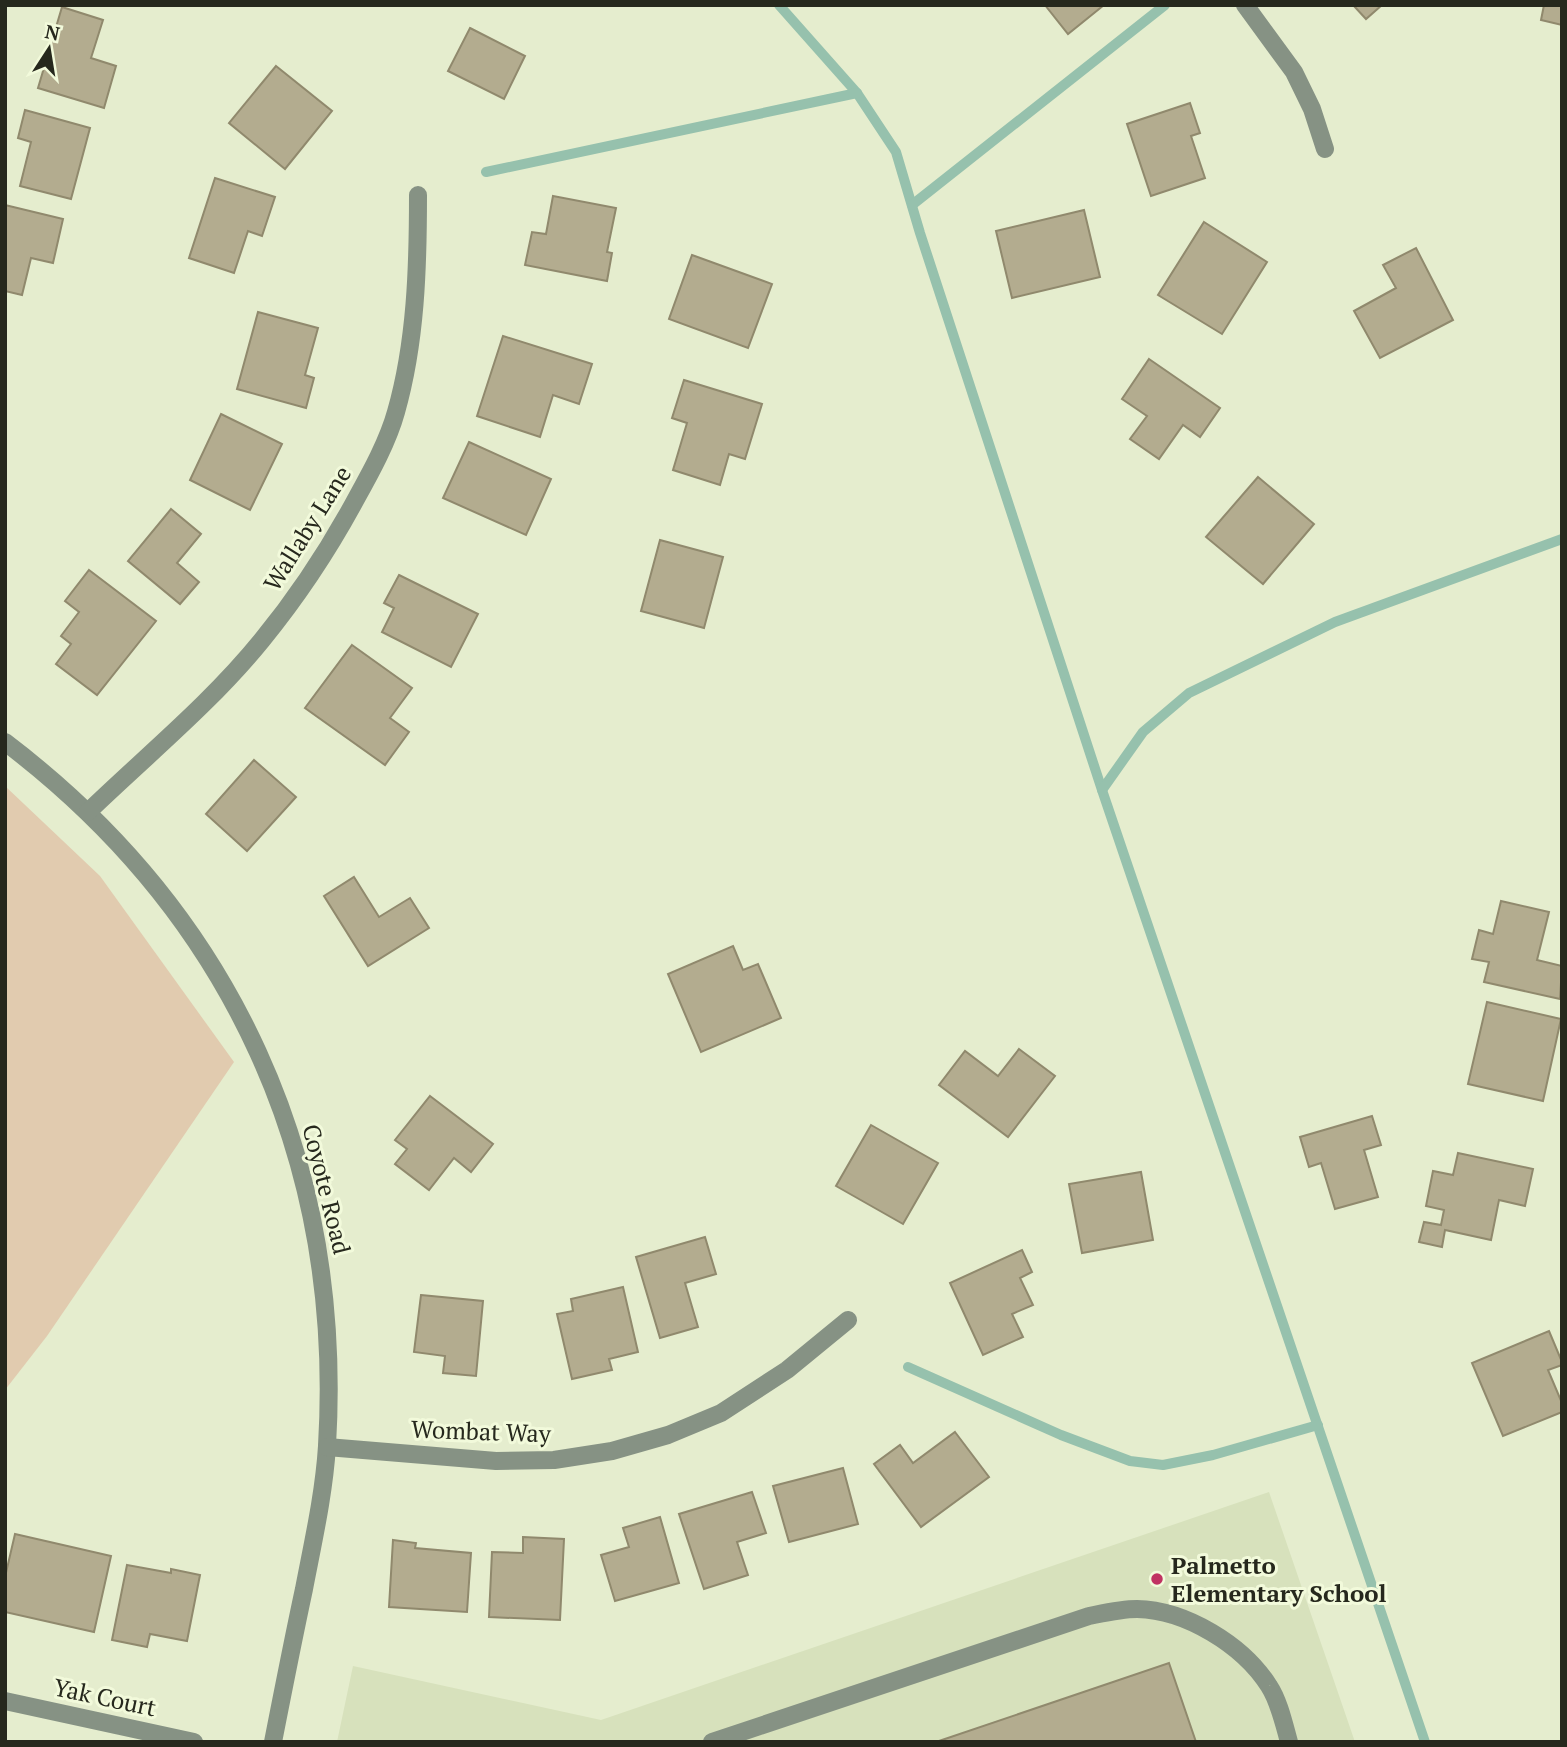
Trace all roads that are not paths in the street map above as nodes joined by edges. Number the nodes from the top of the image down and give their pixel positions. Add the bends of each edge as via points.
1 (1245, 5) edge
2 (1325, 149) dead end
3 (418, 195) dead end
4 (5, 742) edge
5 (88, 812) junction
6 (848, 1320) dead end
7 (327, 1447) junction
8 (5, 1701) edge
9 (194, 1742) edge
10 (273, 1742) edge
11 (712, 1742) edge
12 (1289, 1742) edge

1 - 2 street via 1294,72
3 - 5 street, Wallaby Lane via 418,268 410,341 396,413 362,489 302,589 261,641
4 - 5 street, Coyote Road
5 - 7 street, Coyote Road via 185,923 244,1021 269,1076 290,1133 318,1249 329,1368
6 - 7 street, Wombat Way via 787,1370 721,1413 612,1451 554,1460 496,1461
7 - 10 street, Coyote Road
8 - 9 street, Yak Court
11 - 12 street via 1089,1616 1138,1609 1194,1623 1246,1658 1270,1687

